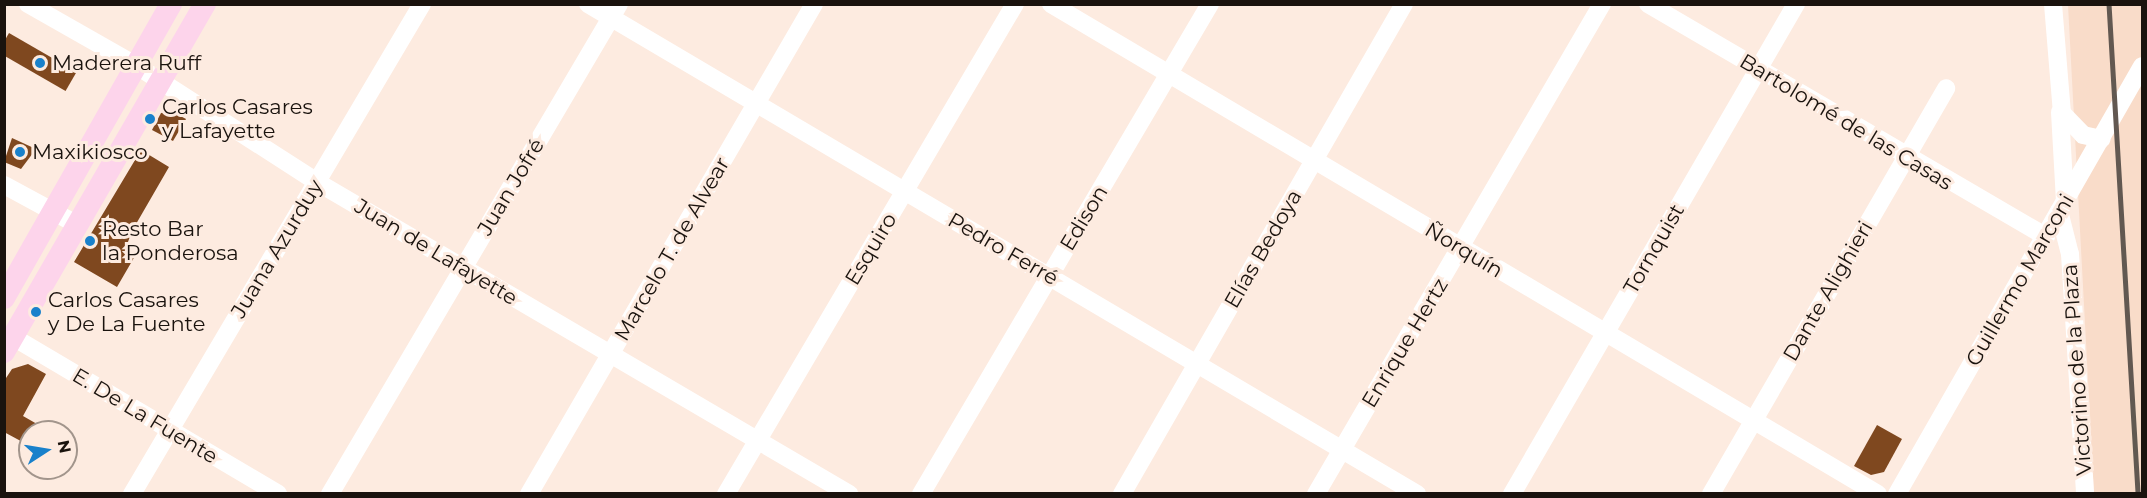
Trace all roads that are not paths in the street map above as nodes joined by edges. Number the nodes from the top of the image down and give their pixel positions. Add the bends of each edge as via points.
1 (28, 4) edge
2 (171, 4) edge
3 (205, 4) edge
4 (422, 4) edge
5 (588, 4) edge
6 (814, 4) edge
7 (1015, 4) edge
8 (1051, 4) edge
9 (1210, 4) edge
10 (1404, 4) edge
11 (1602, 4) edge
12 (1648, 4) edge
13 (1796, 4) edge
14 (2053, 4) edge
15 (615, 11) edge
16 (137, 66) junction
17 (2142, 66) edge
18 (1758, 70) junction
19 (1170, 73) junction
20 (159, 84) junction
21 (1946, 88) dead end
22 (2059, 101) junction
23 (756, 104) junction
24 (2102, 139) junction
25 (1904, 158) junction
26 (1314, 162) junction
27 (317, 182) junction
28 (4, 185) edge
29 (904, 192) junction
30 (2062, 207) junction
31 (52, 211) junction
32 (76, 224) junction
33 (2046, 237) junction
34 (1461, 248) junction
35 (464, 268) junction
36 (1050, 276) junction
37 (4, 298) edge
38 (1605, 334) junction
39 (9, 344) edge
40 (610, 355) junction
41 (1195, 363) junction
42 (1753, 423) junction
43 (168, 431) junction
44 (758, 440) junction
45 (1341, 449) junction
46 (132, 494) edge
47 (278, 494) edge
48 (330, 494) edge
49 (529, 494) edge
50 (726, 494) edge
51 (849, 494) edge
52 (921, 494) edge
53 (1122, 494) edge
54 (1316, 494) edge
55 (1417, 494) edge
56 (1512, 494) edge
57 (1711, 494) edge
58 (1878, 494) edge
59 (1897, 494) edge
60 (2085, 494) edge

1 - 16 street, Juan de Lafayette
2 - 16 main road
3 - 20 main road
4 - 27 street, Juana Azurduy
5 - 15 street, Pedro Ferré
6 - 23 street, Marcelo T. de Alvear
7 - 29 street, Esquiro
8 - 19 street, Ñorquín
9 - 19 street, Edison
10 - 26 street, Elías Bedoya
11 - 34 street, Enrique Hertz
12 - 18 street, Bartolomé de las Casas
13 - 18 street, Tornquist
14 - 22 street, Victorino de la Plaza
15 - 23 street, Pedro Ferré
15 - 35 street, Juan Jofré
16 - 20 street, Juan de Lafayette
16 - 31 main road
17 - 24 street, Guillermo Marconi
18 - 25 street, Bartolomé de las Casas
18 - 38 street, Tornquist
19 - 26 street, Ñorquín
19 - 36 street, Edison
20 - 27 street, Juan de Lafayette
20 - 32 main road
21 - 25 street, Dante Alighieri
22 - 24 street via 2070,125 2083,135
22 - 30 street, Victorino de la Plaza
23 - 29 street, Pedro Ferré
23 - 40 street, Marcelo T. de Alvear
24 - 30 street, Guillermo Marconi
25 - 33 street, Bartolomé de las Casas
25 - 42 street, Dante Alighieri
26 - 34 street, Ñorquín
26 - 41 street, Elías Bedoya
27 - 35 street, Juan de Lafayette
27 - 43 street, Juana Azurduy
28 - 31 street
29 - 36 street, Pedro Ferré
29 - 44 street, Esquiro
30 - 33 street, Guillermo Marconi
30 - 60 street, Victorino de la Plaza via 2070,254
31 - 32 street
31 - 37 main road
32 - 39 main road
33 - 59 street, Guillermo Marconi
34 - 38 street, Ñorquín
34 - 45 street, Enrique Hertz
35 - 40 street, Juan de Lafayette
35 - 48 street, Juan Jofré
36 - 41 street, Pedro Ferré
36 - 52 street, Edison
38 - 42 street, Ñorquín
38 - 56 street, Tornquist
39 - 43 street, E. De La Fuente
40 - 44 street, Juan de Lafayette
40 - 49 street, Marcelo T. de Alvear
41 - 45 street, Pedro Ferré
41 - 53 street, Elías Bedoya
42 - 57 street, Dante Alighieri
42 - 58 street, Ñorquín
43 - 46 street, Juana Azurduy
43 - 47 street, E. De La Fuente
44 - 50 street, Esquiro
44 - 51 street, Juan de Lafayette
45 - 54 street, Enrique Hertz
45 - 55 street, Pedro Ferré

